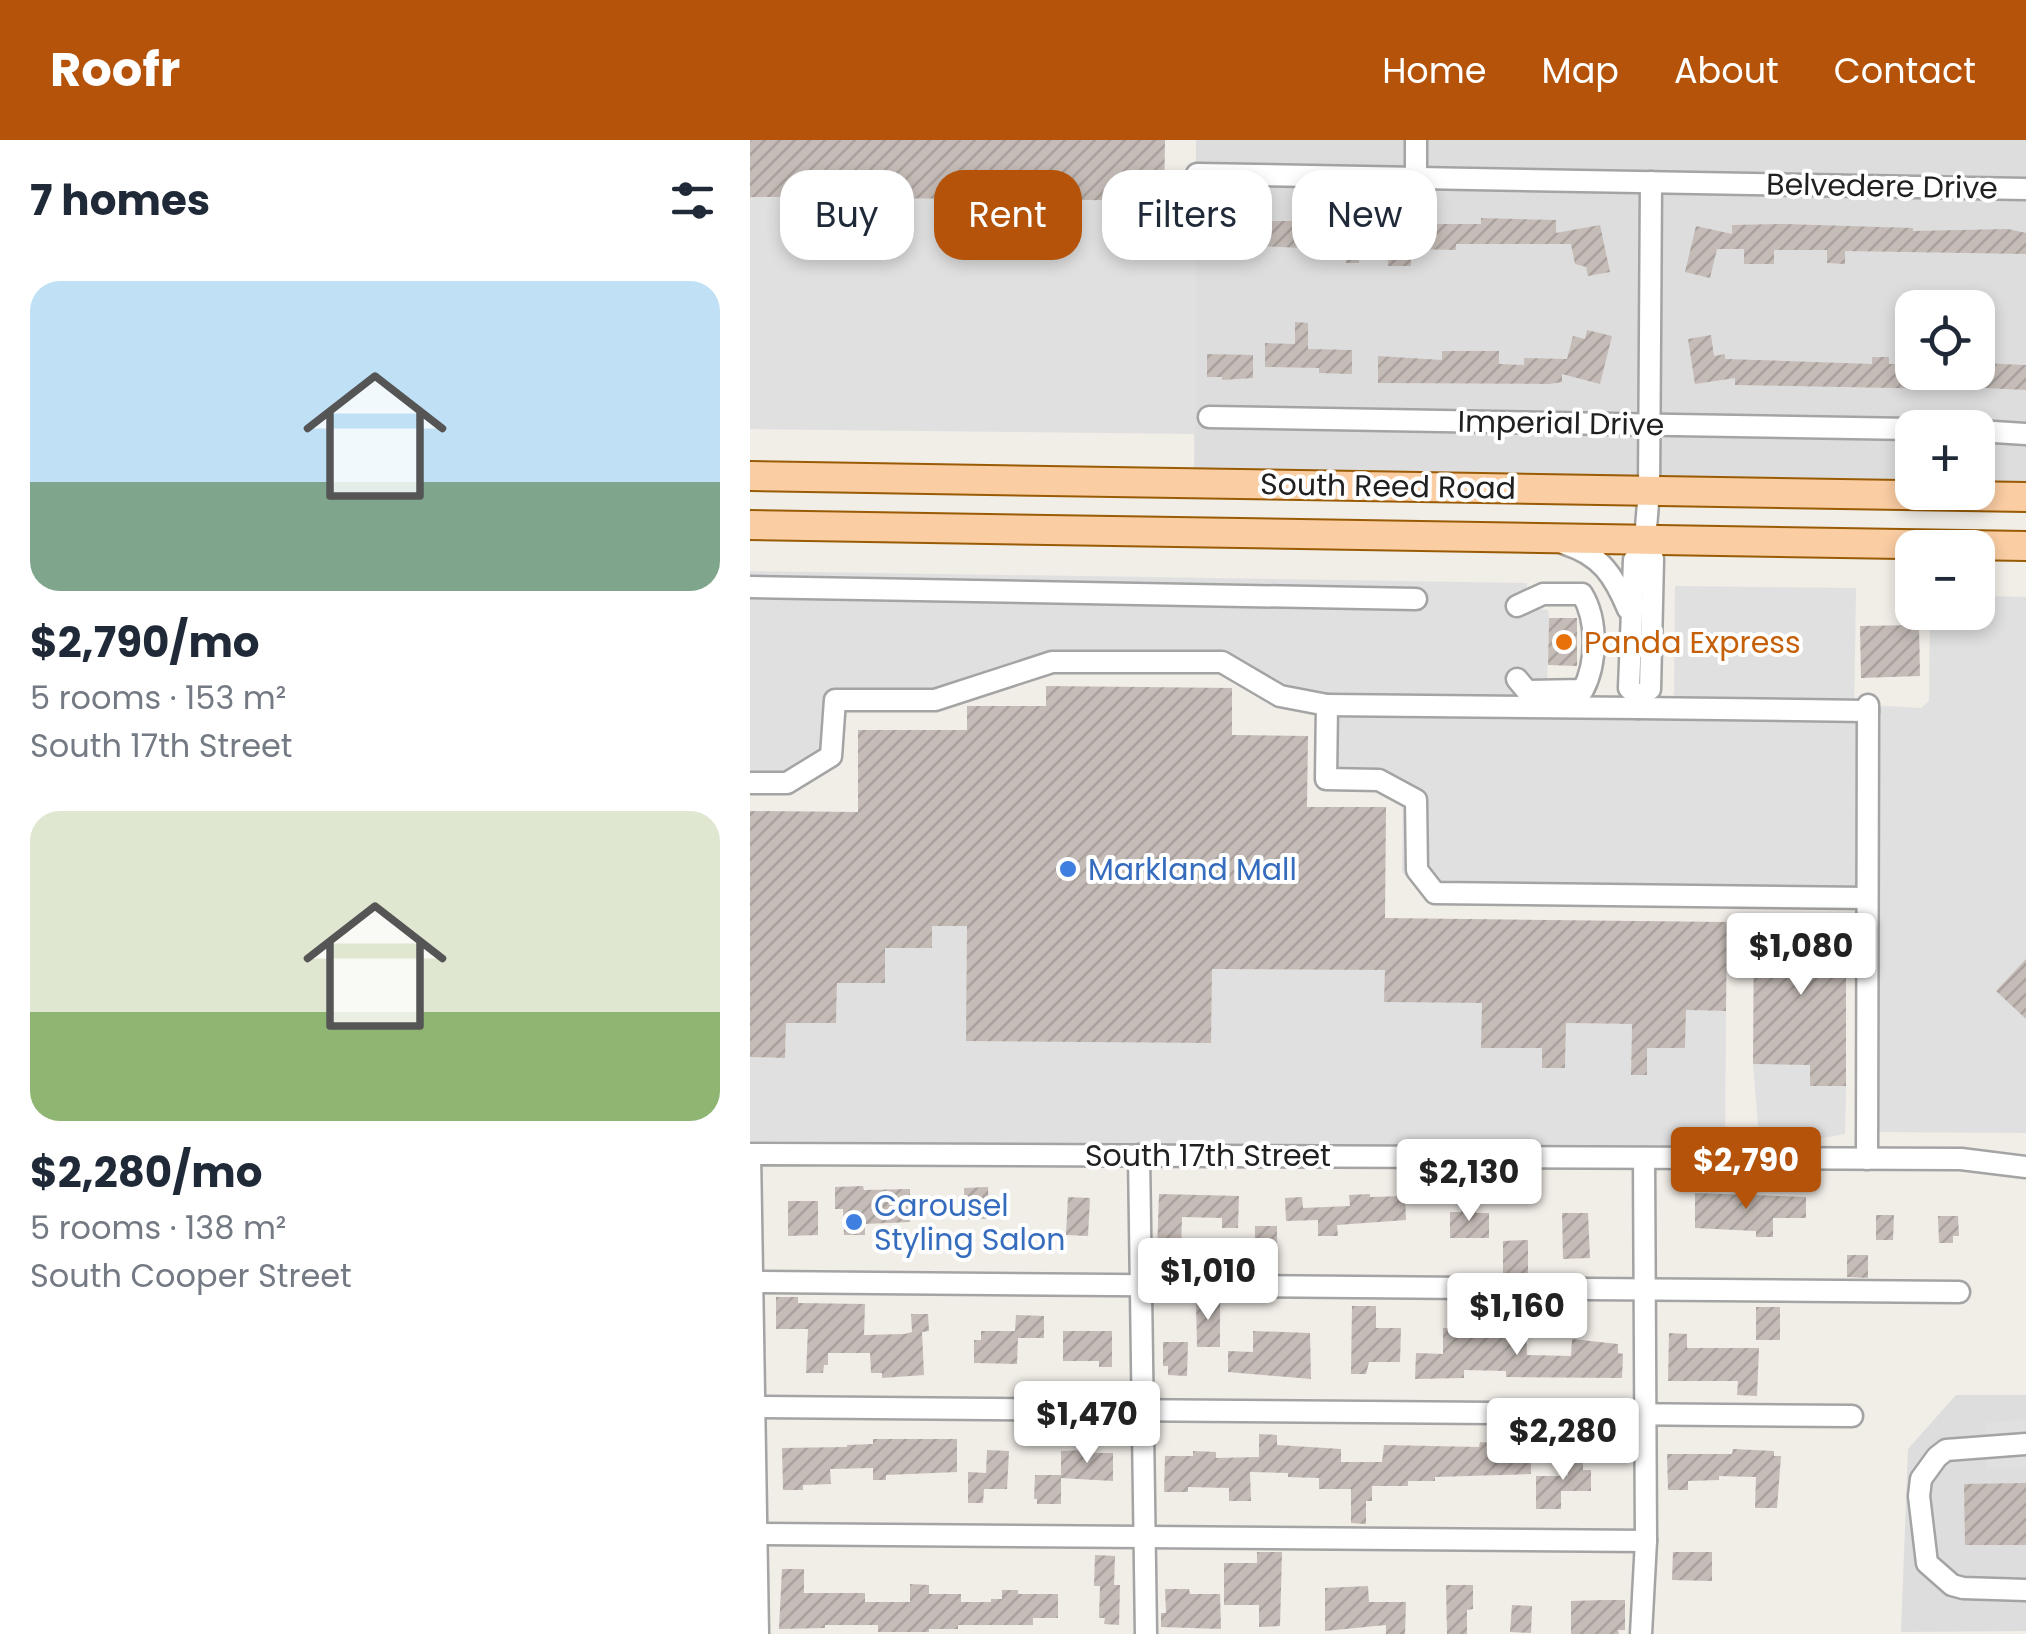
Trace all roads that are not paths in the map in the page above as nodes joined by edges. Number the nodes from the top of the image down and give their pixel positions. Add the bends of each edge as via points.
1 (1416, 140) edge
2 (1416, 170) edge
3 (1437, 177) edge
4 (1651, 182) junction
5 (2026, 189) edge
6 (1209, 417) dead end
7 (1650, 424) junction
8 (1895, 429) edge
9 (1995, 431) edge
10 (2026, 434) edge
11 (750, 476) edge
12 (1649, 490) junction
13 (2026, 497) edge
14 (750, 524) edge
15 (1544, 538) junction
16 (1645, 546) junction
17 (2026, 546) edge
18 (750, 587) edge
19 (1416, 599) dead end
20 (1517, 606) dead end
21 (1632, 618) junction
22 (1517, 679) dead end
23 (1639, 702) junction
24 (1327, 705) junction
25 (750, 783) edge
26 (1867, 898) junction
27 (750, 1154) edge
28 (1139, 1154) junction
29 (1644, 1158) junction
30 (1867, 1159) junction
31 (2026, 1167) edge
32 (752, 1282) edge
33 (1141, 1285) junction
34 (1644, 1288) junction
35 (1959, 1292) dead end
36 (753, 1407) edge
37 (1142, 1410) junction
38 (1645, 1413) junction
39 (1852, 1416) dead end
40 (2026, 1444) edge
41 (752, 1534) edge
42 (1143, 1538) junction
43 (1646, 1541) junction
44 (2026, 1590) edge
45 (758, 1634) edge
46 (1146, 1634) edge
47 (1641, 1634) edge

1 - 2 street
3 - 4 street, Belvedere Drive
4 - 5 street, Belvedere Drive
4 - 7 street
6 - 7 street, Imperial Drive
7 - 8 street, Imperial Drive
7 - 12 street
9 - 10 street
11 - 12 main road, South Reed Road
12 - 13 main road, South Reed Road
12 - 16 street
14 - 15 main road, South Reed Road
15 - 16 main road, South Reed Road
15 - 21 street via 1599,560
16 - 17 main road, South Reed Road
16 - 21 street via 1634,560
16 - 23 street via 1654,559 1650,689
18 - 19 street
20 - 22 street via 1542,594 1582,594 1592,609 1592,672 1583,690 1527,691
21 - 23 street via 1629,688
23 - 24 street
23 - 26 street via 1868,708
24 - 25 street via 1280,696 1222,662 1052,662 935,700 834,700 831,756 787,783
24 - 26 street via 1326,779 1379,780 1416,800 1417,870 1435,893
26 - 30 street
27 - 28 street, South 17th Street
27 - 32 street
28 - 29 street, South 17th Street
28 - 33 street
29 - 30 street, South 17th Street
29 - 34 street
30 - 31 street, South 17th Street
32 - 33 street
32 - 36 street
33 - 34 street
33 - 37 street
34 - 35 street
34 - 38 street
36 - 37 street
36 - 41 street
37 - 38 street
37 - 42 street
38 - 39 street
38 - 43 street
40 - 44 street via 1946,1450 1921,1479 1919,1496 1925,1557 1938,1574 1963,1588
41 - 42 street
41 - 45 street
42 - 43 street
42 - 46 street
43 - 47 street

